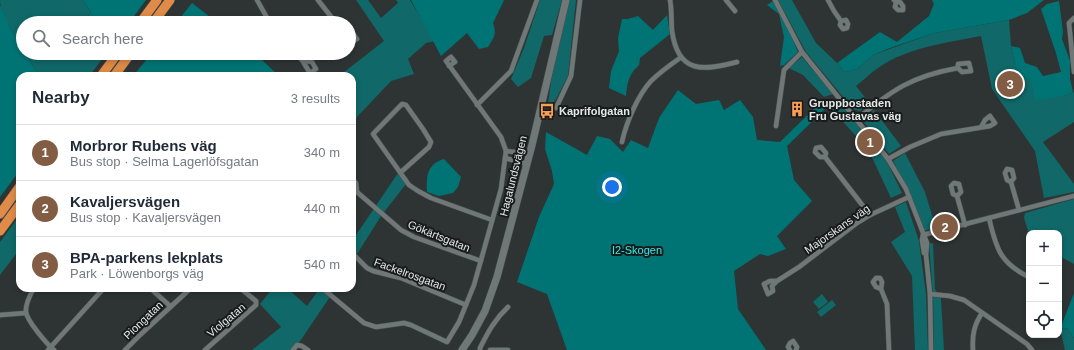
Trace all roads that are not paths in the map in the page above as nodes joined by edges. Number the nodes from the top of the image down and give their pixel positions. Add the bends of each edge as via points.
1 (157, 0) edge
2 (170, 0) edge
3 (257, 0) edge
4 (318, 0) edge
5 (537, 0) edge
6 (566, 0) edge
7 (580, 0) edge
8 (670, 0) edge
9 (726, 0) edge
10 (775, 0) edge
11 (828, 0) edge
12 (735, 11) dead end
13 (145, 16) edge
14 (158, 16) edge
15 (266, 16) edge
16 (331, 16) edge
17 (1074, 18) edge
18 (841, 21) dead end
19 (802, 52) junction
20 (680, 58) junction
21 (113, 60) edge
22 (126, 60) edge
23 (737, 62) dead end
24 (449, 66) dead end
25 (958, 68) dead end
26 (104, 72) edge
27 (117, 72) edge
28 (1074, 72) edge
29 (477, 105) junction
30 (556, 108) dead end
31 (857, 119) junction
32 (776, 126) dead end
33 (980, 128) dead end
34 (622, 142) dead end
35 (506, 151) junction
36 (530, 154) junction
37 (825, 157) dead end
38 (506, 158) junction
39 (888, 159) junction
40 (527, 164) junction
41 (401, 172) junction
42 (1011, 182) dead end
43 (16, 192) edge
44 (356, 193) edge
45 (957, 196) dead end
46 (1074, 196) edge
47 (909, 197) junction
48 (16, 209) edge
49 (1018, 210) junction
50 (0, 214) edge
51 (870, 215) junction
52 (989, 218) junction
53 (492, 220) junction
54 (965, 225) junction
55 (0, 231) edge
56 (923, 235) junction
57 (356, 257) edge
58 (481, 261) junction
59 (1026, 275) edge
60 (777, 281) dead end
61 (881, 289) dead end
62 (32, 292) edge
63 (101, 292) edge
64 (154, 292) edge
65 (186, 292) edge
66 (245, 292) edge
67 (327, 292) edge
68 (930, 294) junction
69 (466, 305) junction
70 (170, 306) junction
71 (508, 307) dead end
72 (26, 312) junction
73 (982, 313) junction
74 (0, 315) edge
75 (51, 349) edge
76 (125, 350) edge
77 (205, 350) edge
78 (294, 350) edge
79 (308, 350) edge
80 (462, 350) edge
81 (480, 350) edge
82 (490, 350) edge
83 (508, 350) edge
84 (790, 350) edge
85 (796, 350) edge
86 (889, 350) edge
87 (931, 350) edge
88 (973, 350) edge
89 (1032, 350) edge

1 - 13 highway
2 - 14 highway
3 - 15 street
4 - 16 street
5 - 29 street via 511,71
6 - 36 street, Hagalundsvägen
7 - 30 street via 570,76
8 - 20 street via 672,31
9 - 12 street
10 - 19 street
11 - 18 street
17 - 28 street via 1069,23
19 - 31 street
19 - 32 street via 784,70
20 - 23 street via 701,68
20 - 34 street via 646,87 638,100
21 - 26 highway
22 - 27 highway
24 - 29 street
25 - 31 street via 915,79 885,96
29 - 35 street via 501,137
31 - 39 street
33 - 39 street via 941,134
35 - 36 street
35 - 38 street
36 - 40 street, Hagalundsvägen
37 - 51 street
38 - 40 street
38 - 53 street
39 - 47 street via 902,180
40 - 80 street, Hagalundsvägen via 497,277 485,311
41 - 41 street via 429,147 430,142 406,105 402,104 373,134
41 - 53 street via 409,185 431,198
42 - 49 street
43 - 50 highway
44 - 58 street, Gökärtsgatan via 401,230
45 - 54 street
46 - 49 street
47 - 51 street, Majorskans väg
47 - 56 street
48 - 55 highway
49 - 52 street
51 - 60 street, Majorskans väg
52 - 54 street
52 - 59 street via 995,242 1003,258
53 - 58 street
54 - 56 street
56 - 68 street via 927,243
57 - 69 street, Fackelrosgatan via 373,271 401,278
58 - 69 street
61 - 86 street via 887,304
62 - 72 street
63 - 75 street
64 - 70 street
65 - 70 street, Piongatan
66 - 77 street, Violgatan via 257,304 255,307
67 - 69 street via 364,324 376,327 411,324 447,342
68 - 73 street via 964,300
68 - 87 street
70 - 76 street, Piongatan
71 - 81 street via 497,317
72 - 74 street
72 - 75 street
73 - 88 street via 973,330
73 - 89 street
78 - 79 street via 297,345
82 - 83 street
84 - 85 street via 788,347 793,341

